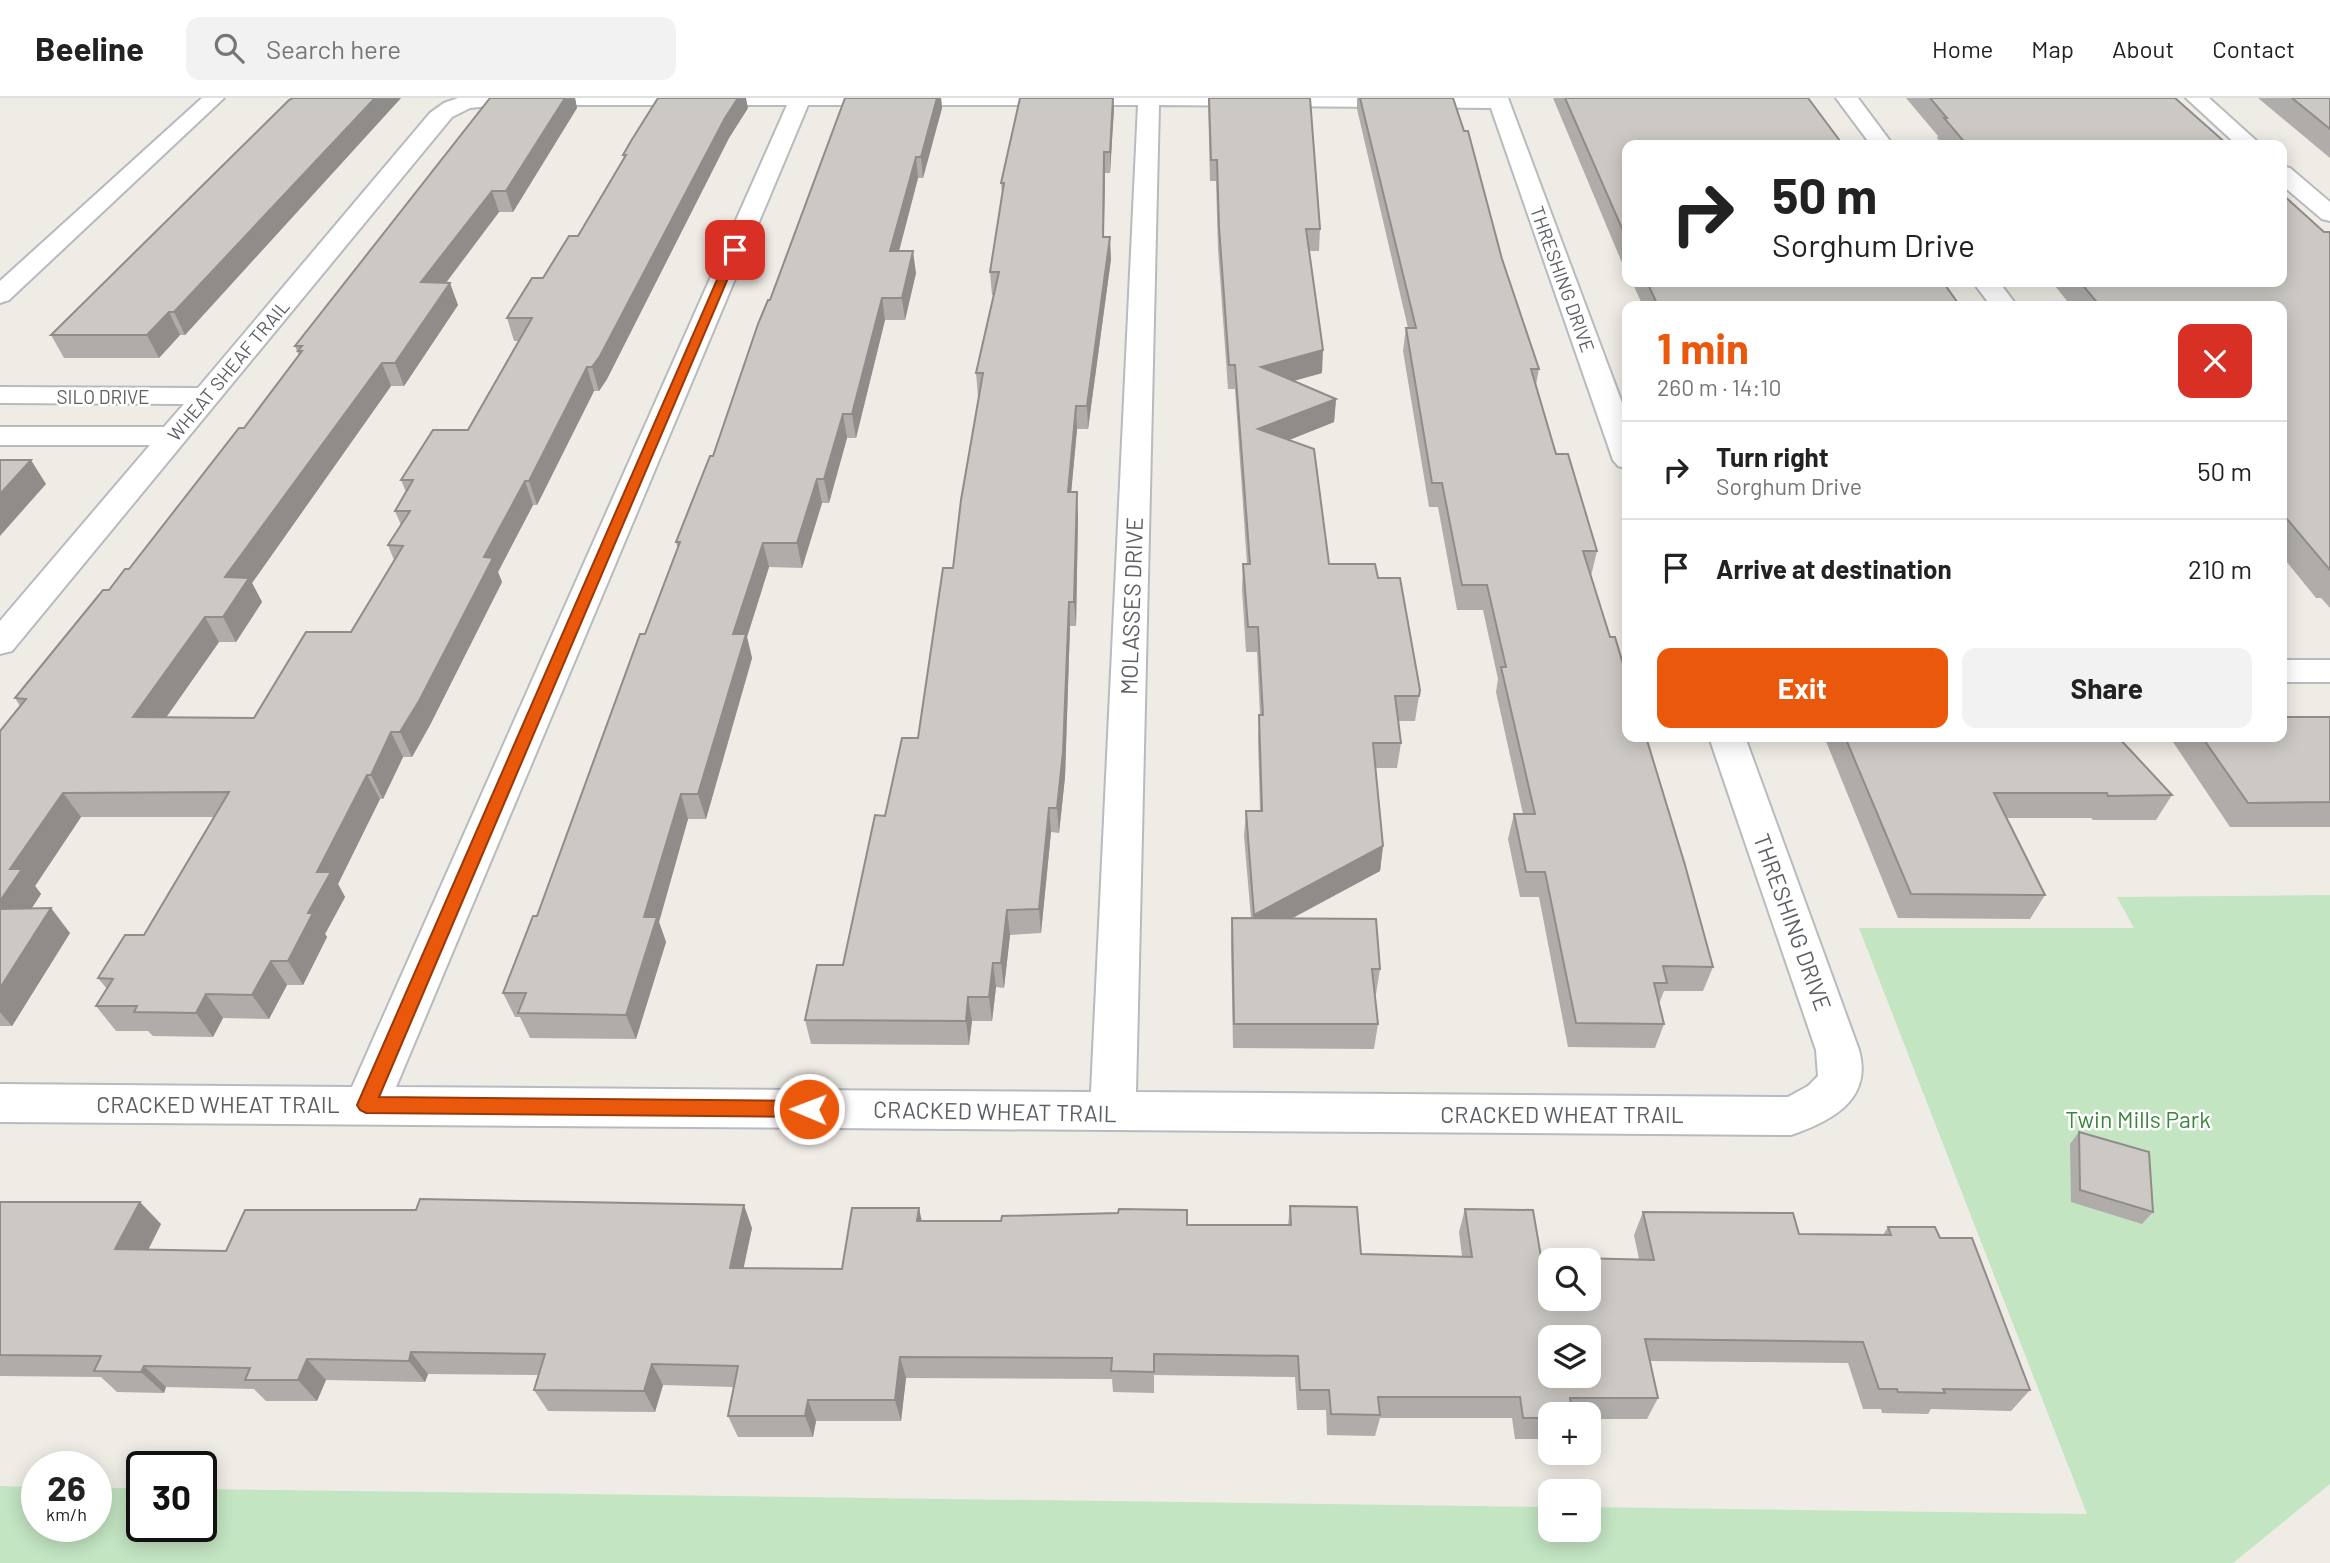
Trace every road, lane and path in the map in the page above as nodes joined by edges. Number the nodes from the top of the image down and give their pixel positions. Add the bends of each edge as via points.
1 (214, 98) edge
2 (1847, 98) edge
3 (2196, 98) edge
4 (800, 99) edge
5 (1149, 99) edge
6 (1499, 100) edge
7 (1878, 140) edge
8 (2244, 140) edge
9 (2287, 177) edge
10 (2330, 214) edge
11 (0, 295) edge
12 (0, 395) edge
13 (206, 396) junction
14 (0, 436) edge
15 (172, 436) junction
16 (1622, 443) edge
17 (0, 643) edge
18 (2287, 671) edge
19 (2330, 671) edge
20 (1729, 742) edge
21 (0, 1103) edge
22 (1820, 1104) joint
23 (366, 1105) junction
24 (1113, 1112) junction

1 - 11 street
2 - 7 street
3 - 8 street
4 - 5 street
4 - 13 street, WHEAT SHEAF TRAIL via 498,99 460,103 438,118
4 - 23 street
5 - 6 street
5 - 24 street, MOLASSES DRIVE
6 - 16 street, THRESHING DRIVE
9 - 10 street
12 - 13 street, SILO DRIVE
13 - 15 street, WHEAT SHEAF TRAIL
14 - 15 street, SILO DRIVE
15 - 17 street, WHEAT SHEAF TRAIL
18 - 19 street
20 - 22 street, THRESHING DRIVE via 1842,1070
21 - 23 street, CRACKED WHEAT TRAIL
22 - 24 street, CRACKED WHEAT TRAIL via 1791,1116
23 - 24 street, CRACKED WHEAT TRAIL

